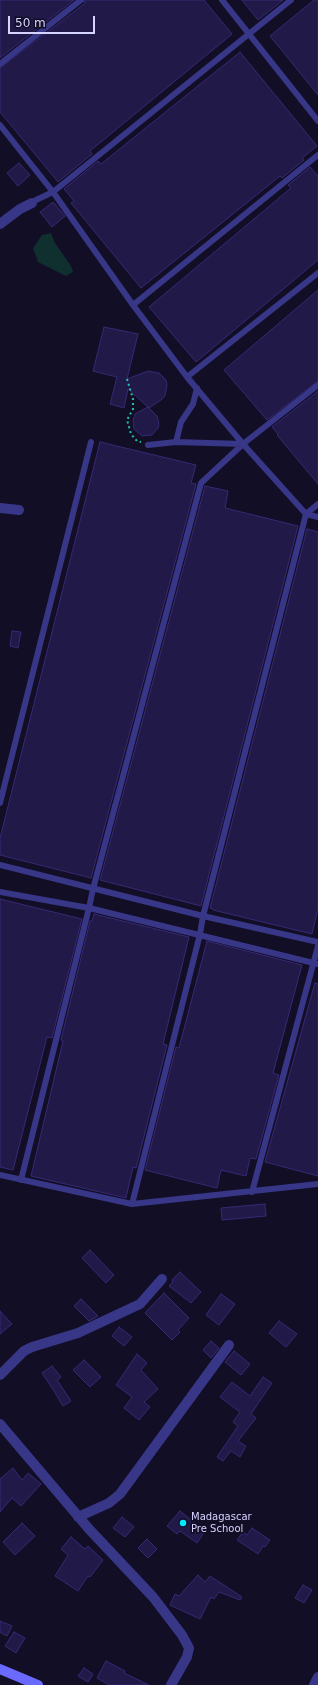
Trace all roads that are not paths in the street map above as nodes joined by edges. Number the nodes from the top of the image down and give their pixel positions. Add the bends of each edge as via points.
1 (81, 0) edge
2 (222, 0) edge
3 (291, 0) edge
4 (248, 33) junction
5 (0, 64) edge
6 (318, 121) edge
7 (0, 125) edge
8 (318, 155) edge
9 (53, 192) junction
10 (34, 202) joint
11 (0, 224) edge
12 (318, 274) edge
13 (133, 305) junction
14 (187, 377) junction
15 (318, 385) edge
16 (197, 388) junction
17 (91, 442) dead end
18 (176, 442) junction
19 (243, 444) junction
20 (148, 445) road end
21 (318, 504) edge
22 (0, 508) edge
23 (19, 510) dead end
24 (306, 514) junction
25 (318, 517) edge
26 (0, 803) edge
27 (0, 865) edge
28 (92, 889) junction
29 (0, 892) edge
30 (89, 908) junction
31 (203, 916) junction
32 (200, 934) junction
33 (318, 942) edge
34 (318, 946) edge
35 (315, 963) edge
36 (0, 1175) edge
37 (21, 1180) junction
38 (318, 1184) edge
39 (252, 1192) junction
40 (132, 1204) junction
41 (162, 1280) dead end
42 (229, 1345) dead end
43 (0, 1375) edge
44 (0, 1424) edge
45 (78, 1517) junction
46 (0, 1669) edge
47 (318, 1677) edge
48 (38, 1685) edge
49 (171, 1685) edge
50 (314, 1685) edge

1 - 5 lane
2 - 4 lane
3 - 4 lane
4 - 6 lane
4 - 9 lane
7 - 9 lane
8 - 13 lane
9 - 10 lane
9 - 13 lane
10 - 11 street
12 - 14 lane
13 - 14 lane
14 - 16 lane
15 - 19 lane
16 - 18 lane via 193,404 181,422
16 - 19 lane
17 - 26 lane
18 - 19 lane
18 - 20 lane
19 - 24 lane
19 - 28 lane via 201,483
21 - 24 lane
22 - 23 street
24 - 25 lane
24 - 31 lane
27 - 28 lane
28 - 30 lane
28 - 31 lane
29 - 30 lane
30 - 32 lane
30 - 37 lane
31 - 32 lane
31 - 33 lane
32 - 35 lane
32 - 40 lane
34 - 35 lane
35 - 39 lane
36 - 37 lane
37 - 40 lane
38 - 39 lane
39 - 40 lane
41 - 43 street via 140,1304 78,1332 24,1351
42 - 45 street via 120,1494 109,1503
44 - 45 street
45 - 49 street via 152,1597 182,1635 189,1648 187,1657
46 - 48 street
47 - 50 street

